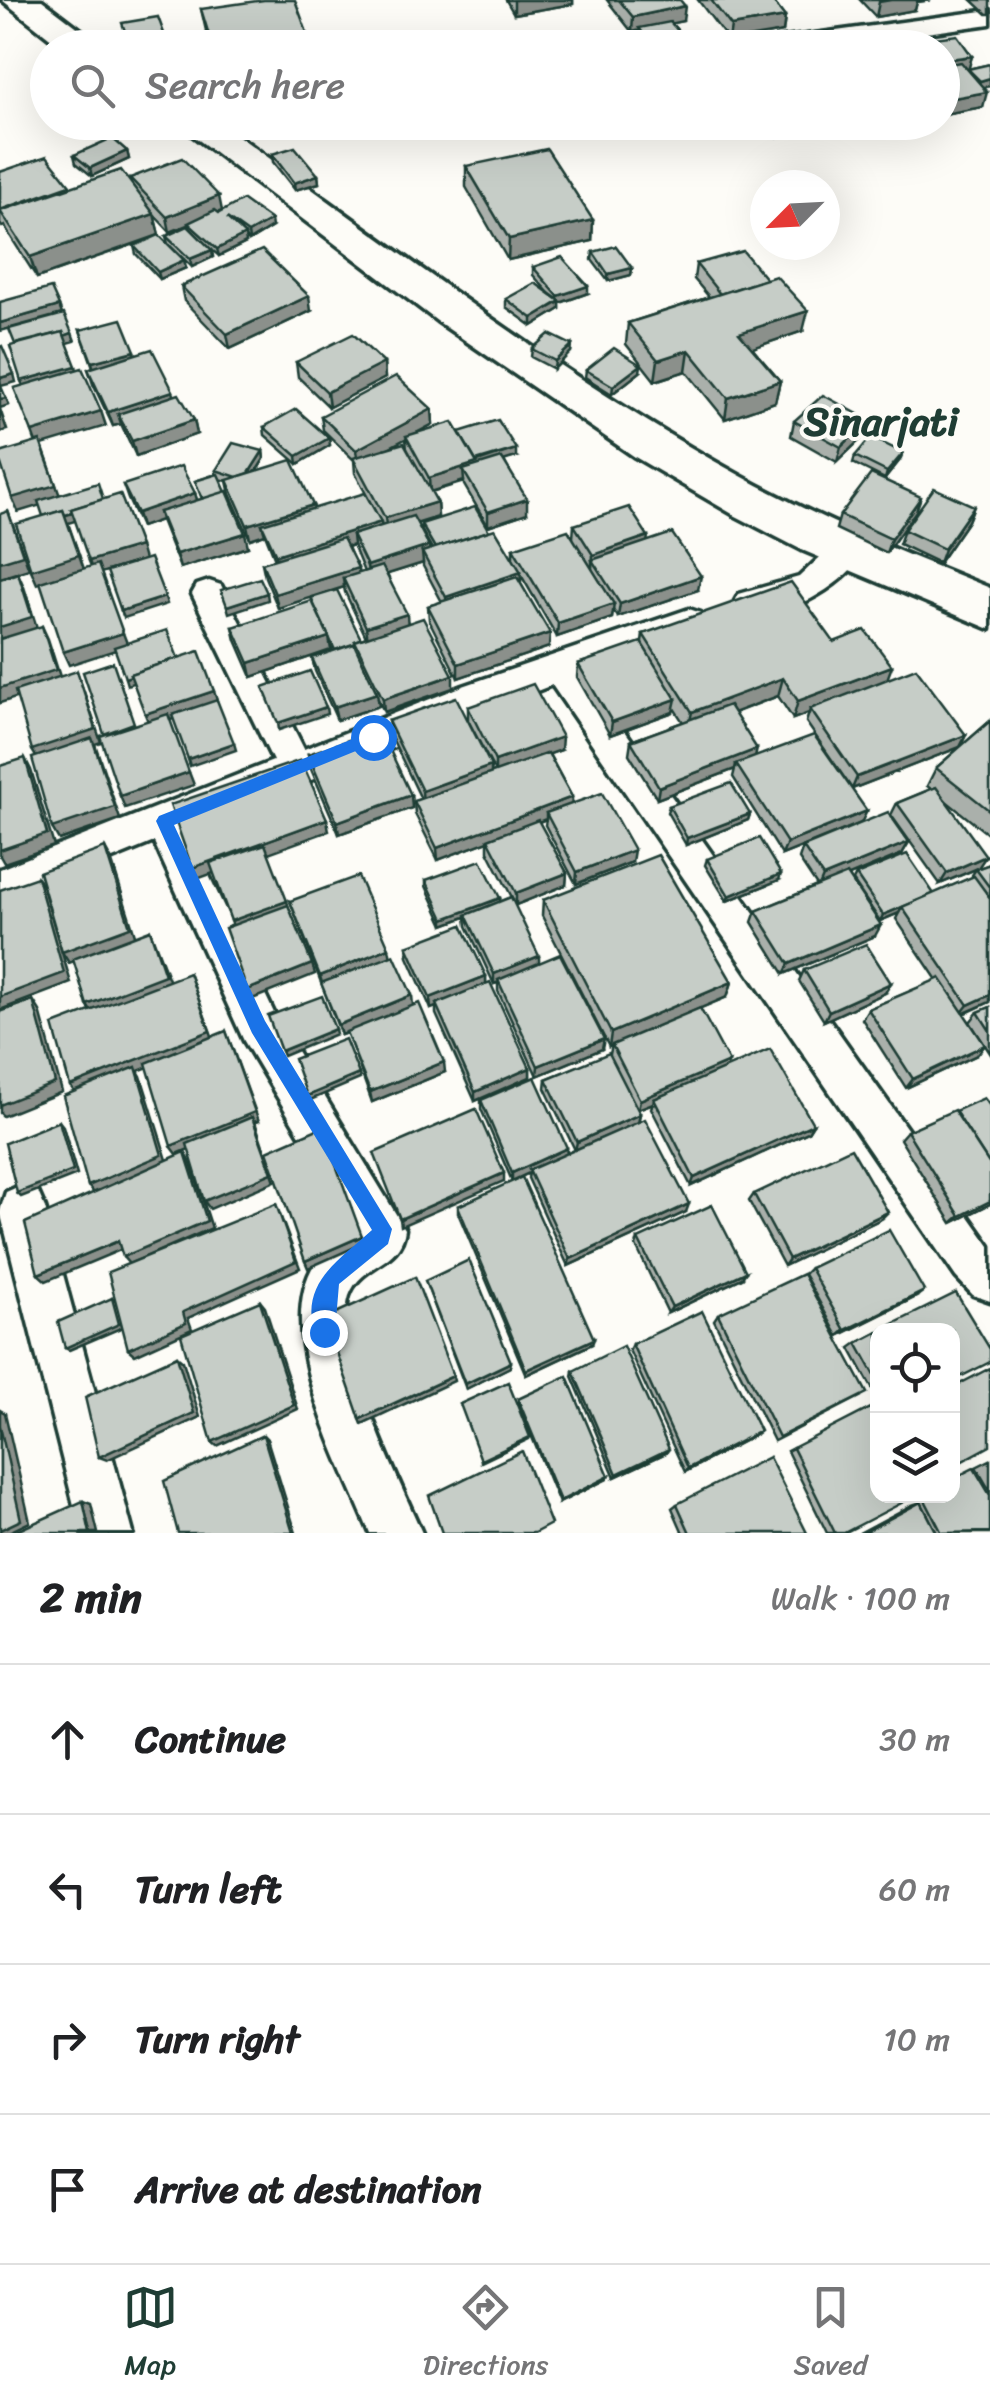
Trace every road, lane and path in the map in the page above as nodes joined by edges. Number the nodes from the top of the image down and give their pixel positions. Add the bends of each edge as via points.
1 (19, 0) edge
2 (990, 17) edge
3 (61, 30) edge
4 (895, 30) edge
5 (220, 140) edge
6 (848, 552) junction
7 (208, 594) dead end
8 (990, 608) edge
9 (560, 668) junction
10 (295, 768) junction
11 (164, 821) junction
12 (0, 887) edge
13 (22, 1208) dead end
14 (990, 1278) edge
15 (107, 1533) edge
16 (396, 1533) edge

1 - 3 highway
2 - 4 street
5 - 6 highway via 586,403 723,488
6 - 8 highway
6 - 9 street via 810,587
7 - 10 street
9 - 10 street
9 - 14 street
10 - 11 street
11 - 12 street
11 - 16 street via 259,1027 382,1229 330,1278 324,1332 330,1368
13 - 15 street

